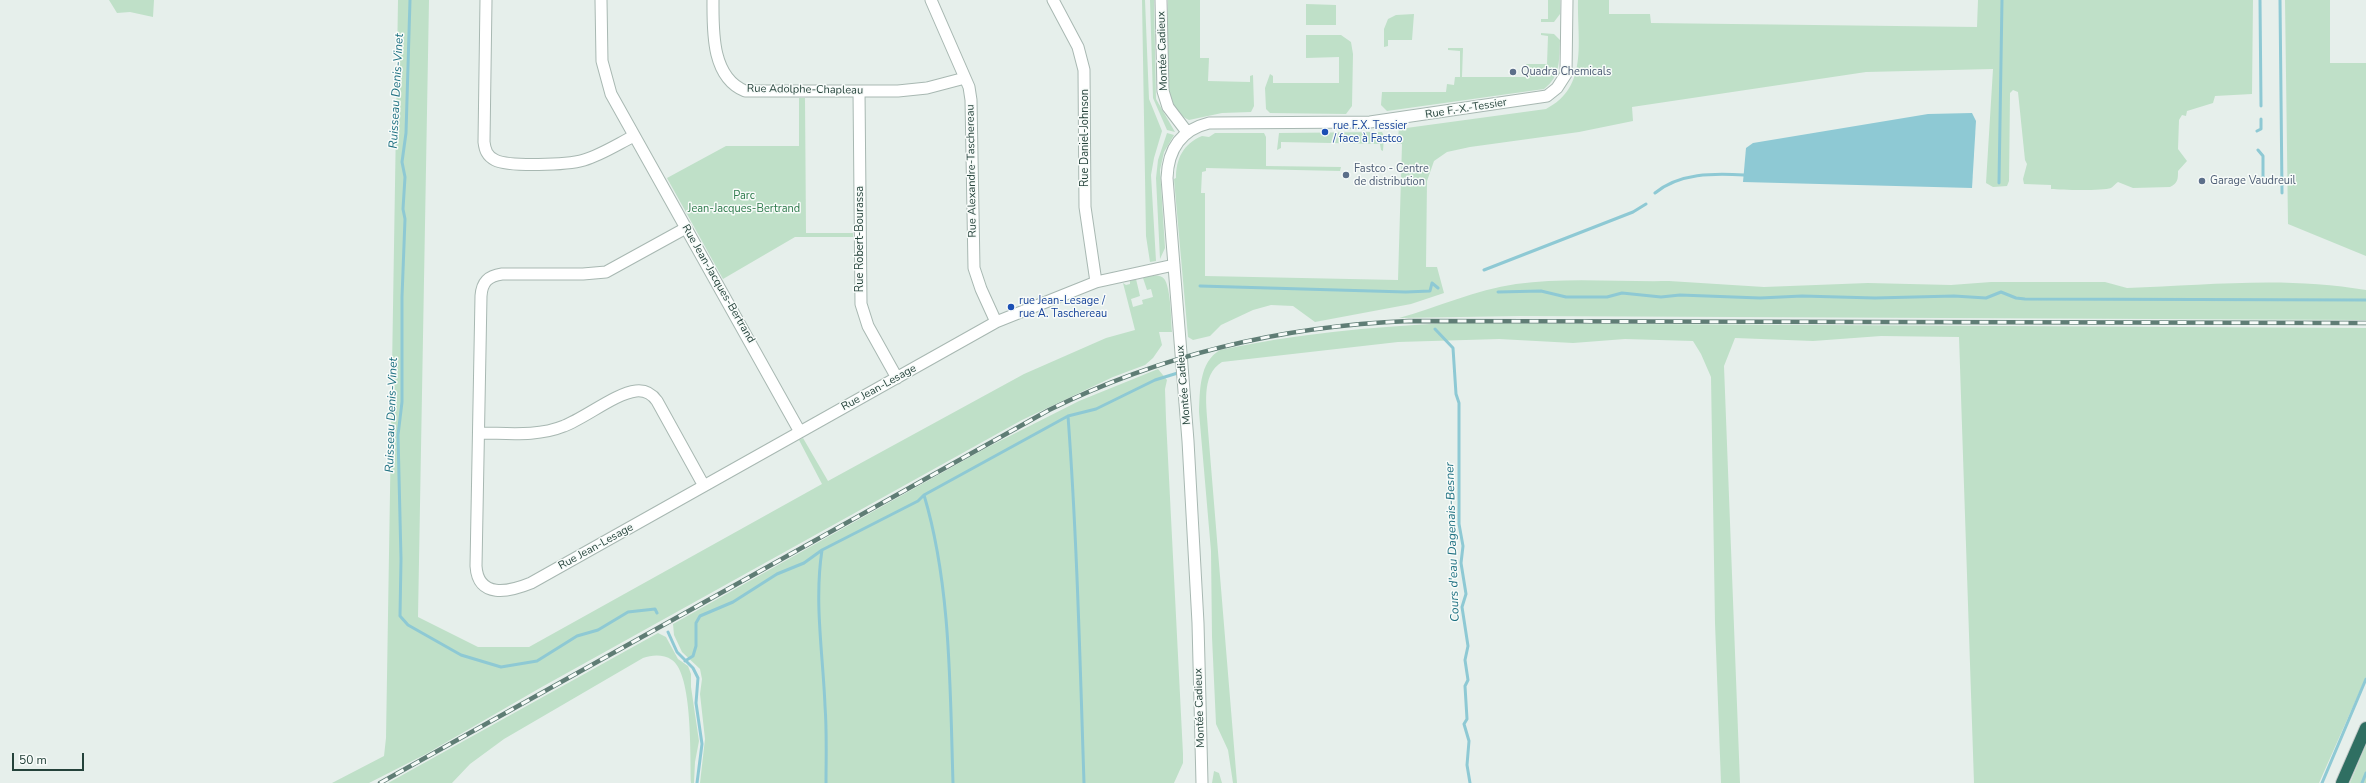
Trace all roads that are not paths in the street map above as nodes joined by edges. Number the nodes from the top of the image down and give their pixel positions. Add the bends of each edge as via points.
1 (486, 0) edge
2 (601, 0) edge
3 (713, 0) edge
4 (931, 0) edge
5 (1053, 0) edge
6 (1161, 0) edge
7 (1568, 0) edge
8 (965, 78) junction
9 (859, 91) junction
10 (1187, 132) junction
11 (634, 136) junction
12 (686, 228) junction
13 (1174, 265) junction
14 (1096, 282) junction
15 (996, 322) junction
16 (897, 378) junction
17 (800, 432) junction
18 (479, 433) junction
19 (704, 486) junction
20 (2366, 728) edge
21 (1202, 783) edge
22 (2342, 783) edge

1 - 11 street via 484,142 490,157 505,162 568,164 593,157
2 - 11 street, Rue Jean-Jacques-Bertrand via 600,46 604,72 611,94
3 - 9 street, Rue Adolphe-Chapleau via 714,47 729,78 736,86 756,91
4 - 8 street, Rue Alexandre-Taschereau
5 - 14 street, Rue Daniel-Johnson via 1074,37 1083,62 1085,202
6 - 10 street, Montée Cadieux via 1163,91 1168,107
7 - 10 street, Rue F.-X.-Tessier via 1566,74 1557,88 1547,96 1392,120 1214,123 1198,126
8 - 9 street, Rue Adolphe-Chapleau via 948,84 910,90
8 - 15 street, Rue Alexandre-Taschereau via 972,106 974,268 980,289
9 - 16 street, Rue Robert-Bourassa via 861,304 868,326
10 - 13 street, Montée Cadieux via 1173,148 1167,168
11 - 12 street, Rue Jean-Jacques-Bertrand
12 - 17 street, Rue Jean-Jacques-Bertrand
12 - 18 street, Rue Jean-Lesage via 606,272 502,274 486,280 481,296
13 - 14 street, Rue Jean-Lesage
13 - 21 street, Montée Cadieux via 1192,502
14 - 15 street, Rue Jean-Lesage
15 - 16 street, Rue Jean-Lesage
16 - 17 street, Rue Jean-Lesage
17 - 19 street, Rue Jean-Lesage
18 - 19 street via 526,433 556,428 627,393 642,390 651,394 657,401
18 - 19 street, Rue Jean-Lesage via 476,572 482,583 492,590 510,590 530,583
20 - 22 highway

